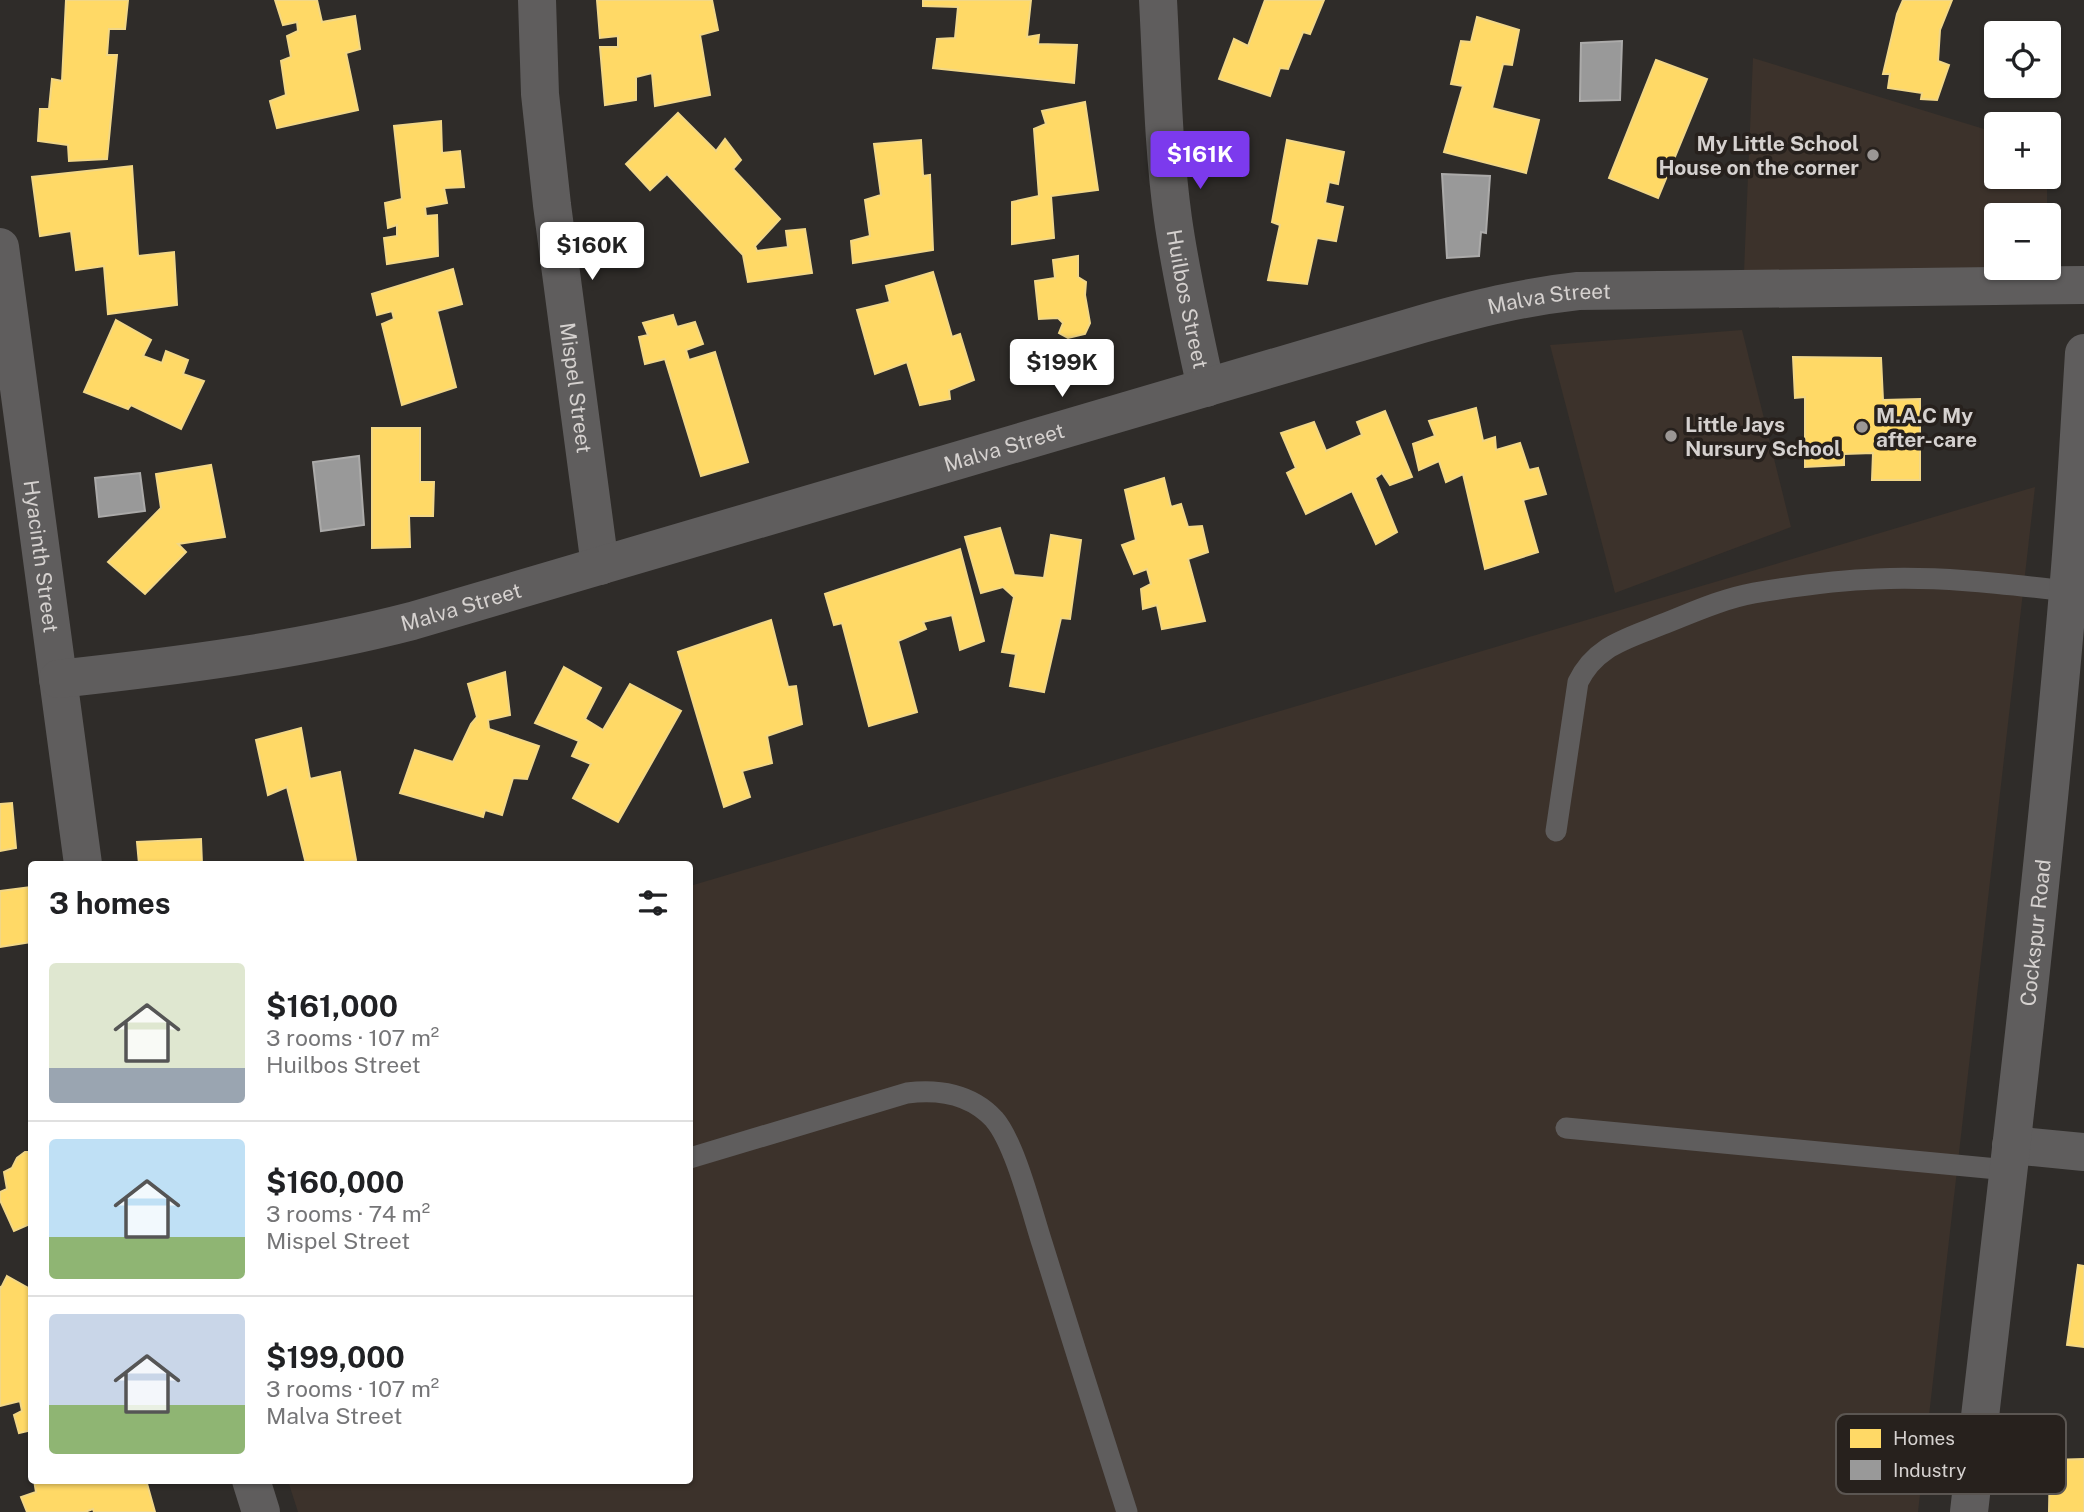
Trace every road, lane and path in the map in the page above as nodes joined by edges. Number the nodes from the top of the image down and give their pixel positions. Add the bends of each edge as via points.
1 (537, 0) edge
2 (1158, 0) edge
3 (0, 247) edge
4 (2084, 285) edge
5 (2084, 353) edge
6 (1206, 387) junction
7 (600, 566) junction
8 (2068, 591) junction
9 (58, 679) junction
10 (1556, 831) dead end
11 (83, 861) edge
12 (1566, 1128) dead end
13 (2084, 1152) edge
14 (693, 1157) edge
15 (2010, 1157) junction
16 (1980, 1414) edge
17 (252, 1484) edge
18 (1971, 1494) edge
19 (261, 1512) edge
20 (1126, 1512) edge
21 (1969, 1512) edge

1 - 7 street, Mispel Street via 550,191
2 - 6 street, Huilbos Street via 1173,219
3 - 9 street, Hyacinth Street
4 - 6 street, Malva Street via 1578,291 1530,296
5 - 8 street, Cockspur Road
6 - 7 street, Malva Street
7 - 9 street, Malva Street via 344,639
8 - 10 lane via 1873,579 1752,593 1621,641 1586,665 1578,682
8 - 15 street, Cockspur Road
9 - 11 street, Hyacinth Street
12 - 15 lane
13 - 15 street
14 - 20 lane via 906,1093 942,1091 981,1108 1006,1138 1026,1191
15 - 16 street, Cockspur Road
17 - 19 street
18 - 21 street, Cockspur Road

